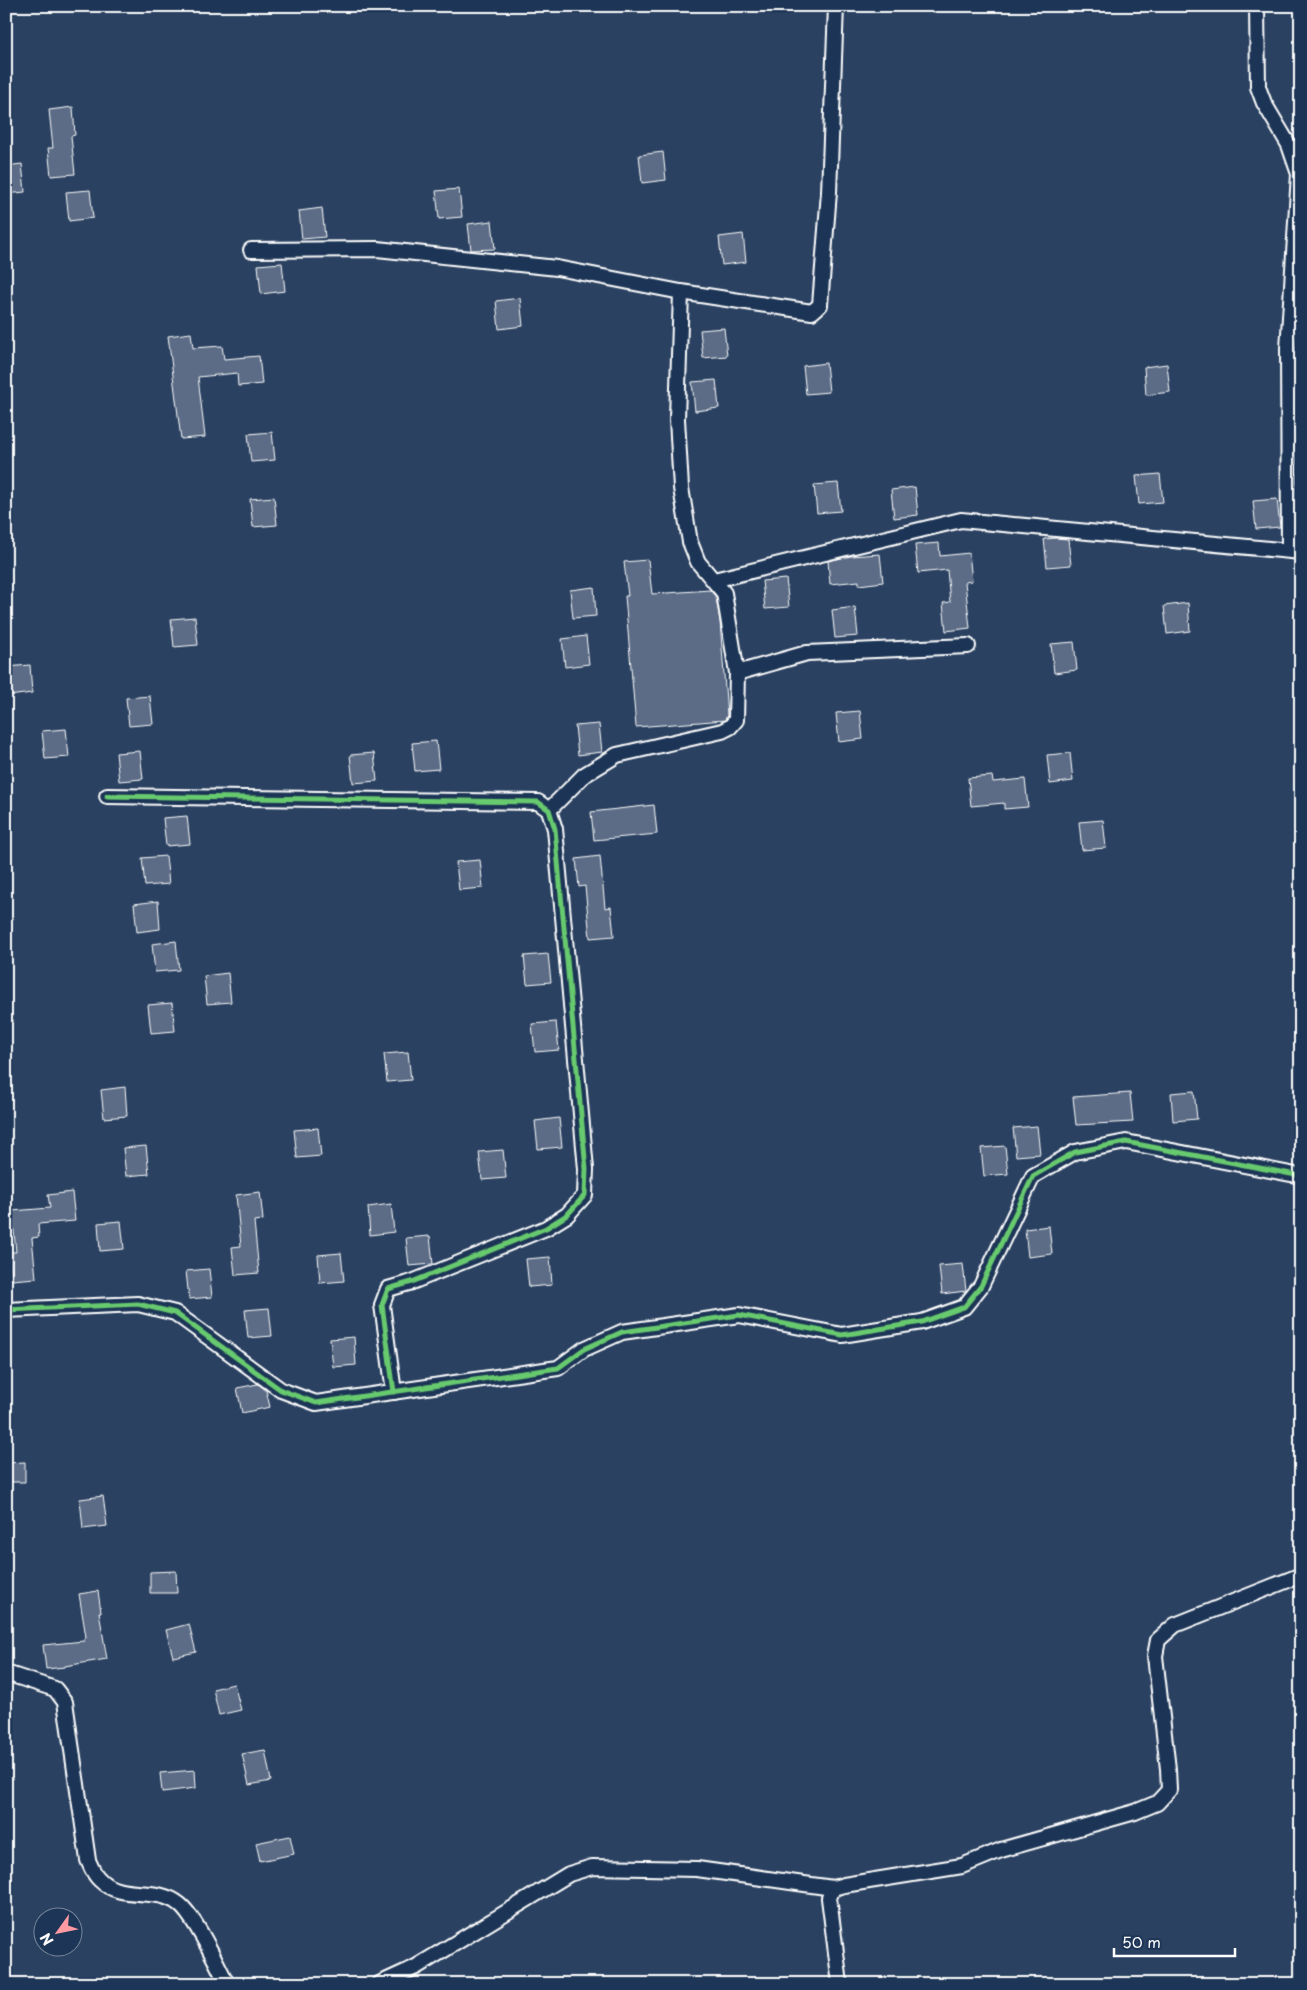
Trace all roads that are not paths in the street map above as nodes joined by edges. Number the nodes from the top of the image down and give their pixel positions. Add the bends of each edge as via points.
1 (836, 6) edge
2 (1257, 6) edge
3 (251, 250) dead end
4 (681, 292) junction
5 (1295, 551) edge
6 (714, 580) junction
7 (968, 646) dead end
8 (737, 672) junction
9 (107, 796) dead end
10 (549, 810) junction
11 (1301, 1176) edge
12 (6, 1310) edge
13 (394, 1392) junction
14 (1301, 1575) edge
15 (6, 1672) edge
16 (833, 1888) junction
17 (227, 1984) edge
18 (379, 1984) edge
19 (840, 1984) edge

1 - 4 street via 829,192 820,305 812,312 800,311
2 - 5 street via 1258,86 1289,145 1299,174 1288,349
3 - 4 street via 377,249 556,268
4 - 6 street via 677,419 681,488 690,542 698,562
5 - 6 street via 961,520
6 - 8 street via 724,593
7 - 8 street via 807,652
8 - 10 street via 736,720 730,726 722,731 617,756 584,775
9 - 10 street via 538,802
10 - 13 street via 555,829 585,1150 585,1195 567,1215 546,1228 388,1289 382,1304
11 - 13 street via 1126,1142 1075,1152 1033,1176 980,1286 964,1307 922,1322 842,1335 739,1315 622,1332 584,1349 558,1368
12 - 13 street via 138,1304 175,1313 281,1390 316,1403
14 - 16 street via 1175,1626 1158,1640 1155,1656 1169,1790 1157,1803 1001,1850 962,1866
15 - 17 street via 55,1689 65,1702 88,1860 98,1880 115,1891 164,1895 180,1904 192,1918
16 - 18 street via 697,1869 592,1867 569,1874 416,1967
16 - 19 street via 829,1898

